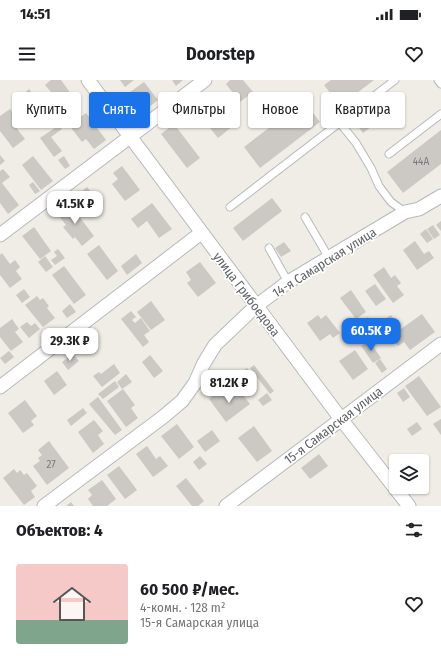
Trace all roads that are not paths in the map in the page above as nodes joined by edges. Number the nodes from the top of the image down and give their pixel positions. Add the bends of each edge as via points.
1 (88, 80) edge
2 (205, 80) edge
3 (395, 80) edge
4 (438, 80) edge
5 (441, 84) edge
6 (379, 92) edge
7 (441, 114) edge
8 (332, 128) edge
9 (344, 128) edge
10 (131, 137) junction
11 (389, 154) dead end
12 (441, 196) edge
13 (230, 208) dead end
14 (405, 212) junction
15 (305, 217) dead end
16 (201, 233) junction
17 (0, 235) edge
18 (269, 248) dead end
19 (329, 258) junction
20 (288, 282) junction
21 (256, 306) junction
22 (441, 344) edge
23 (0, 387) edge
24 (341, 419) junction
25 (44, 506) edge
26 (226, 506) edge
27 (409, 506) edge

1 - 10 street, улица Грибоедова
2 - 10 street
3 - 6 lane
4 - 5 lane
7 - 11 lane
8 - 13 lane
9 - 14 lane via 371,168 379,186 391,202
10 - 16 street, улица Грибоедова
10 - 17 street
12 - 14 street, 14-я Самарская улица via 419,209
14 - 19 street, 14-я Самарская улица
15 - 19 lane
16 - 21 street, улица Грибоедова
16 - 23 street
18 - 20 lane
19 - 20 street, 14-я Самарская улица
20 - 21 street, 14-я Самарская улица
21 - 24 street, улица Грибоедова
21 - 25 street, 14-я Самарская улица via 215,345 195,383 182,401 163,418
22 - 24 street, 15-я Самарская улица
24 - 26 street, 15-я Самарская улица
24 - 27 street, улица Грибоедова

